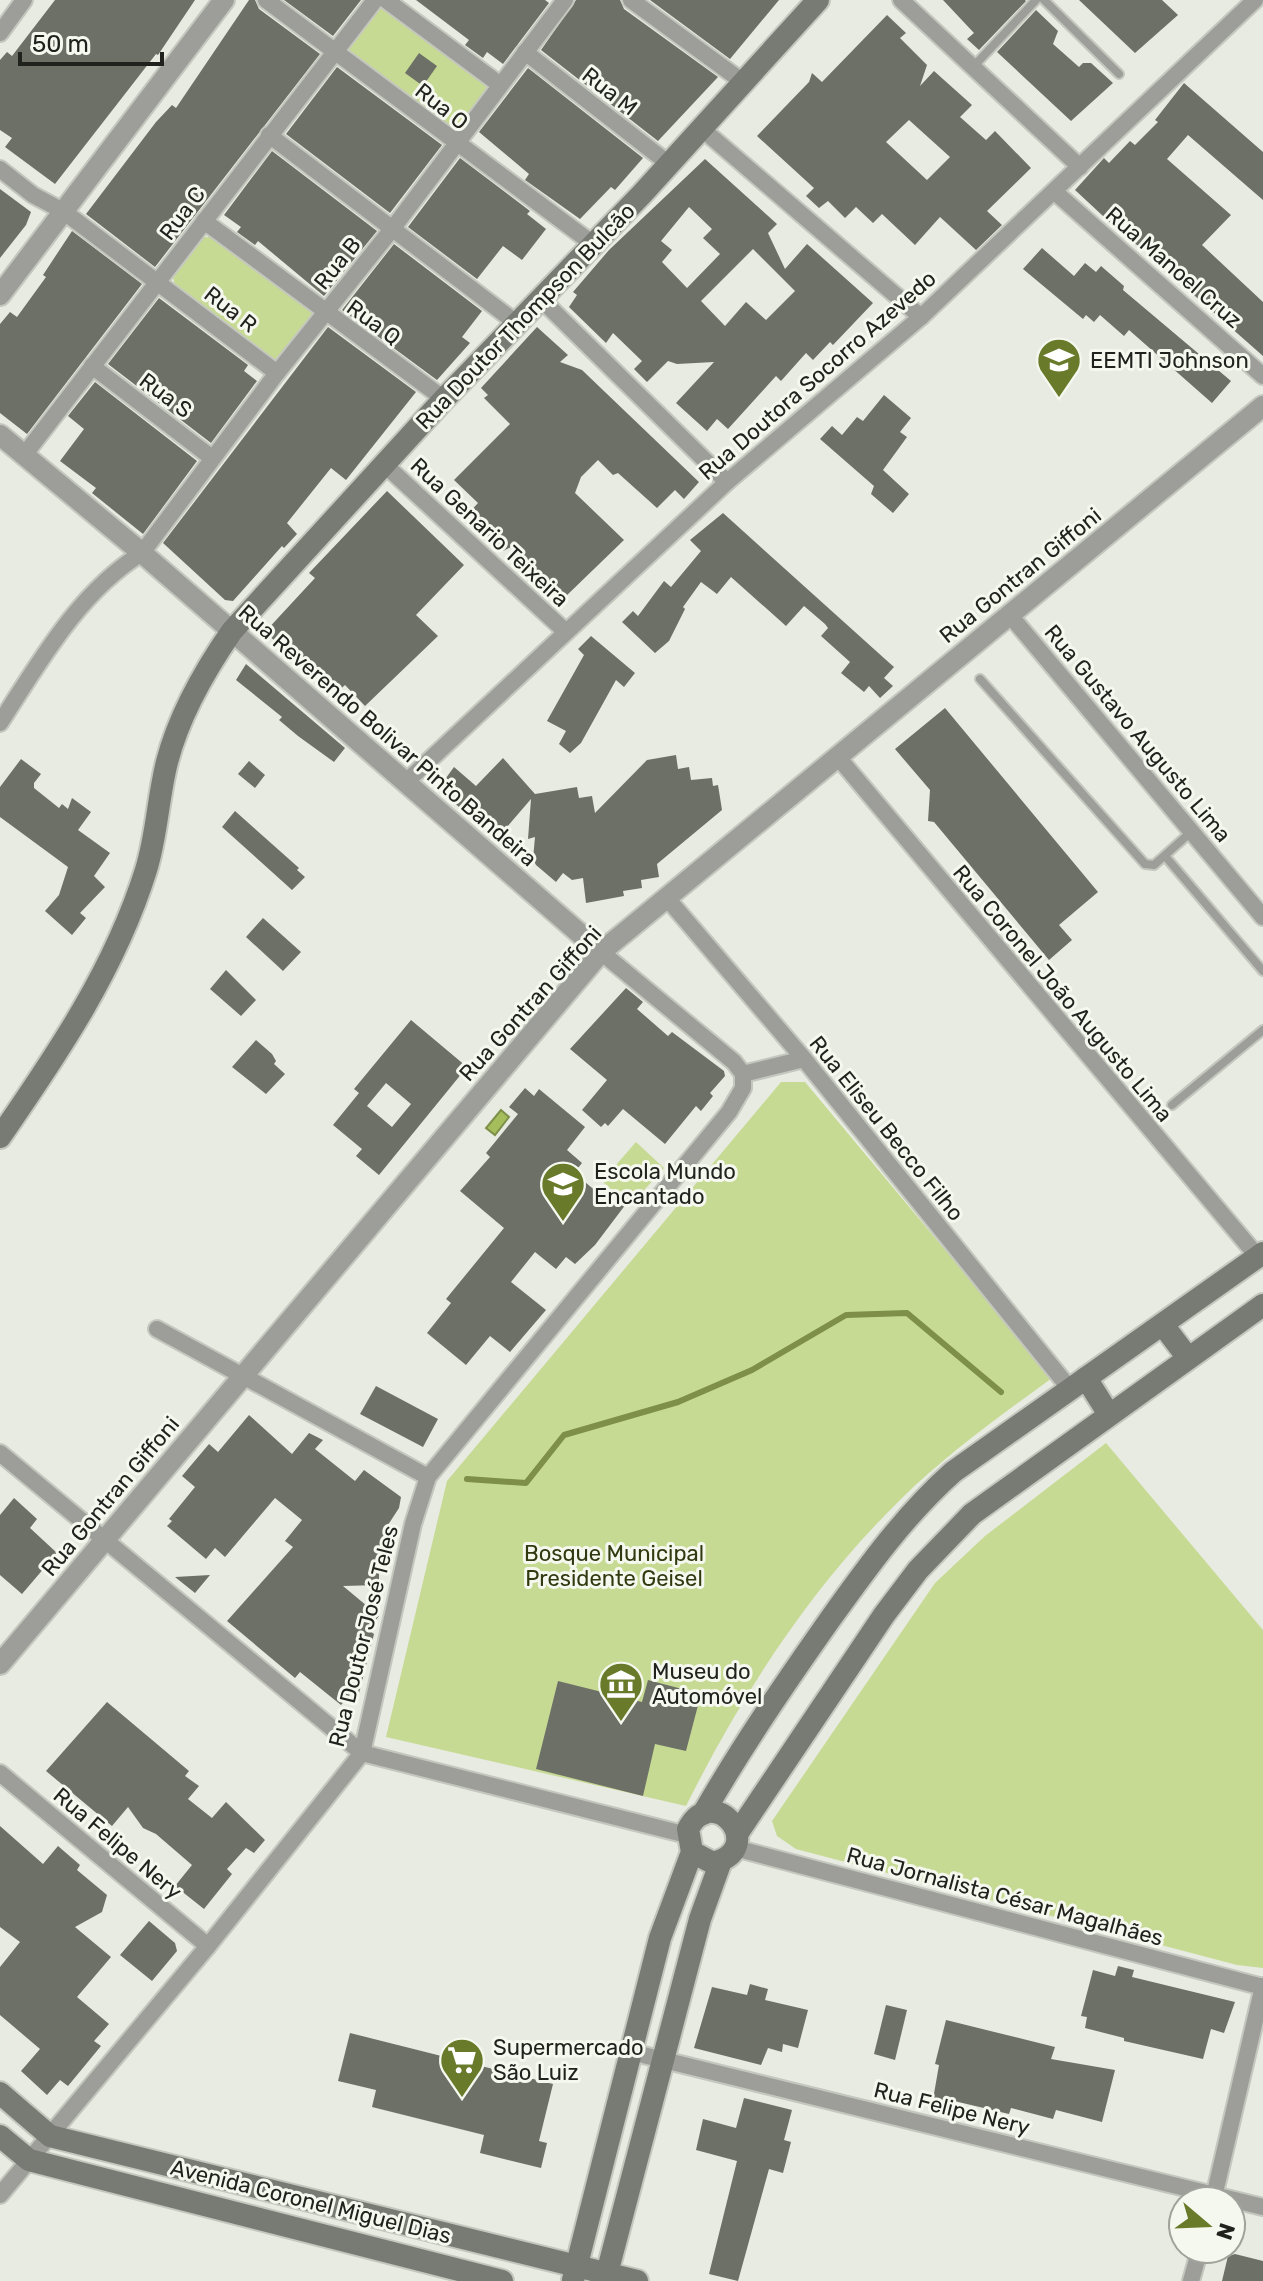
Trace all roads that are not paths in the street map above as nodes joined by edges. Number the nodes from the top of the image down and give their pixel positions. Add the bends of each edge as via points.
1 (24, 0) edge
2 (224, 0) edge
3 (266, 0) edge
4 (375, 0) edge
5 (386, 0) edge
6 (564, 0) edge
7 (631, 0) edge
8 (901, 0) edge
9 (1036, 0) edge
10 (1044, 0) edge
11 (1255, 0) edge
12 (813, 1) edge
13 (0, 33) edge
14 (335, 51) junction
15 (525, 52) junction
16 (973, 67) junction
17 (1119, 74) dead end
18 (743, 82) junction
19 (499, 84) junction
20 (701, 128) junction
21 (269, 135) junction
22 (455, 143) junction
23 (669, 164) junction
24 (1080, 167) junction
25 (0, 169) edge
26 (1055, 192) junction
27 (63, 211) junction
28 (204, 221) junction
29 (393, 228) junction
30 (593, 244) junction
31 (158, 281) junction
32 (0, 295) edge
33 (542, 300) junction
34 (325, 313) junction
35 (921, 317) junction
36 (519, 325) junction
37 (92, 366) junction
38 (277, 373) junction
39 (1263, 376) edge
40 (444, 399) junction
41 (1263, 406) edge
42 (0, 435) edge
43 (25, 454) junction
44 (212, 458) junction
45 (384, 464) junction
46 (727, 482) junction
47 (142, 553) junction
48 (1009, 614) junction
49 (232, 631) junction
50 (566, 632) junction
51 (980, 679) dead end
52 (0, 723) edge
53 (837, 756) junction
54 (406, 782) junction
55 (1192, 831) junction
56 (1165, 856) junction
57 (666, 897) junction
58 (1263, 917) edge
59 (601, 952) junction
60 (1263, 971) edge
61 (1263, 1030) edge
62 (804, 1059) junction
63 (743, 1074) junction
64 (1172, 1105) dead end
65 (0, 1137) edge
66 (1260, 1255) edge
67 (1263, 1305) edge
68 (1163, 1325) junction
69 (157, 1329) dead end
70 (1188, 1358) junction
71 (241, 1376) junction
72 (1078, 1384) junction
73 (1108, 1413) junction
74 (0, 1453) edge
75 (428, 1477) junction
76 (104, 1541) junction
77 (0, 1664) edge
78 (362, 1753) junction
79 (0, 1773) edge
80 (703, 1814) junction
81 (690, 1844) junction
82 (731, 1848) junction
83 (208, 1946) junction
84 (1263, 1986) edge
85 (631, 2052) junction
86 (661, 2060) junction
87 (0, 2093) edge
88 (0, 2136) edge
89 (50, 2136) junction
90 (29, 2160) junction
91 (1217, 2185) edge
92 (1167, 2186) edge
93 (0, 2195) edge
94 (305, 2199) junction
95 (297, 2229) junction
96 (574, 2274) edge
97 (606, 2277) edge
98 (502, 2281) edge
99 (637, 2281) edge

1 - 13 street
2 - 27 street
3 - 14 street, Rua O
4 - 14 street, Rua C
5 - 19 street
6 - 15 street, Rua B
7 - 18 street
8 - 16 street
9 - 16 lane
10 - 17 lane
11 - 24 street, Rua Doutora Socorro Azevedo
12 - 18 main road, Rua Doutor Thompson Bulcão
14 - 21 street, Rua C
14 - 22 street, Rua O
15 - 19 street, Rua B
15 - 23 street, Rua M
16 - 24 street
18 - 20 main road, Rua Doutor Thompson Bulcão
19 - 22 street, Rua B
20 - 23 main road, Rua Doutor Thompson Bulcão
20 - 35 street
21 - 28 street, Rua C
21 - 29 street
22 - 29 street, Rua B
22 - 30 street, Rua O
23 - 30 main road, Rua Doutor Thompson Bulcão
24 - 26 street, Rua Doutora Socorro Azevedo
25 - 27 street, Rua R
26 - 35 street, Rua Doutora Socorro Azevedo
26 - 39 street, Rua Manoel Cruz
27 - 31 street, Rua R
27 - 32 street
28 - 31 street, Rua C
28 - 34 street, Rua Q
29 - 34 street, Rua B
29 - 36 street
30 - 33 main road, Rua Doutor Thompson Bulcão
31 - 37 street, Rua C
31 - 38 street, Rua R
33 - 36 main road, Rua Doutor Thompson Bulcão
33 - 46 street
34 - 38 street, Rua B
34 - 40 street, Rua Q
35 - 46 street, Rua Doutora Socorro Azevedo
36 - 40 main road, Rua Doutor Thompson Bulcão
37 - 43 street, Rua C
37 - 44 street, Rua S
38 - 44 street, Rua B
40 - 45 main road, Rua Doutor Thompson Bulcão
41 - 48 street, Rua Gontran Giffoni
42 - 43 street, Rua Reverendo Bolivar Pinto Bandeira
43 - 47 street, Rua Reverendo Bolivar Pinto Bandeira
44 - 47 street, Rua B
45 - 49 main road, Rua Doutor Thompson Bulcão
45 - 50 street, Rua Genario Teixeira
46 - 50 street, Rua Doutora Socorro Azevedo
47 - 49 street, Rua Reverendo Bolivar Pinto Bandeira
47 - 52 street, Rua B via 89,595
48 - 53 street, Rua Gontran Giffoni
48 - 55 street, Rua Gustavo Augusto Lima
49 - 54 street, Rua Reverendo Bolivar Pinto Bandeira
49 - 65 main road, Rua Doutor Thompson Bulcão via 182,718 167,761 146,869 106,968 68,1040
50 - 54 street, Rua Doutora Socorro Azevedo
51 - 56 lane via 1140,860 1150,866
53 - 57 street, Rua Gontran Giffoni
53 - 66 street, Rua Coronel João Augusto Lima
54 - 59 street, Rua Reverendo Bolivar Pinto Bandeira
55 - 56 lane
55 - 58 street, Rua Gustavo Augusto Lima
56 - 60 lane
57 - 59 street, Rua Gontran Giffoni
57 - 62 street, Rua Eliseu Becco Filho
59 - 63 street, Rua Reverendo Bolivar Pinto Bandeira
59 - 71 street, Rua Gontran Giffoni
61 - 64 lane
62 - 63 street
62 - 72 street, Rua Eliseu Becco Filho
63 - 75 street, Rua Doutor José Teles via 743,1088 729,1112
66 - 68 main road
67 - 70 main road
68 - 70 main road
68 - 72 main road
69 - 71 street
70 - 73 main road
71 - 75 street
71 - 76 street, Rua Gontran Giffoni
72 - 73 main road
72 - 80 main road via 953,1472 893,1532 732,1763
73 - 82 main road via 972,1514 918,1570
74 - 76 street
75 - 78 street, Rua Doutor José Teles
76 - 77 street, Rua Gontran Giffoni
76 - 78 street
78 - 81 street
78 - 83 street, Rua Doutor José Teles
79 - 83 street, Rua Felipe Nery
80 - 81 main road via 692,1822
80 - 82 main road via 723,1814 735,1826
81 - 82 main road via 705,1862
81 - 85 main road
82 - 84 street, Rua Jornalista César Magalhães
82 - 86 main road via 700,1919
83 - 89 street, Rua Doutor José Teles
84 - 91 street
85 - 86 street, Rua Felipe Nery
85 - 96 main road
86 - 92 street, Rua Felipe Nery
86 - 97 main road
87 - 89 main road, Avenida Coronel Miguel Dias
88 - 90 main road, Avenida Coronel Miguel Dias
89 - 90 street, Rua Doutor José Teles
89 - 94 main road, Avenida Coronel Miguel Dias
90 - 93 street, Rua Doutor José Teles
90 - 95 main road, Avenida Coronel Miguel Dias
94 - 95 main road
94 - 96 main road, Avenida Coronel Miguel Dias
95 - 98 main road, Avenida Coronel Miguel Dias
96 - 97 main road, Avenida Coronel Miguel Dias
97 - 99 main road, Avenida Coronel Miguel Dias

